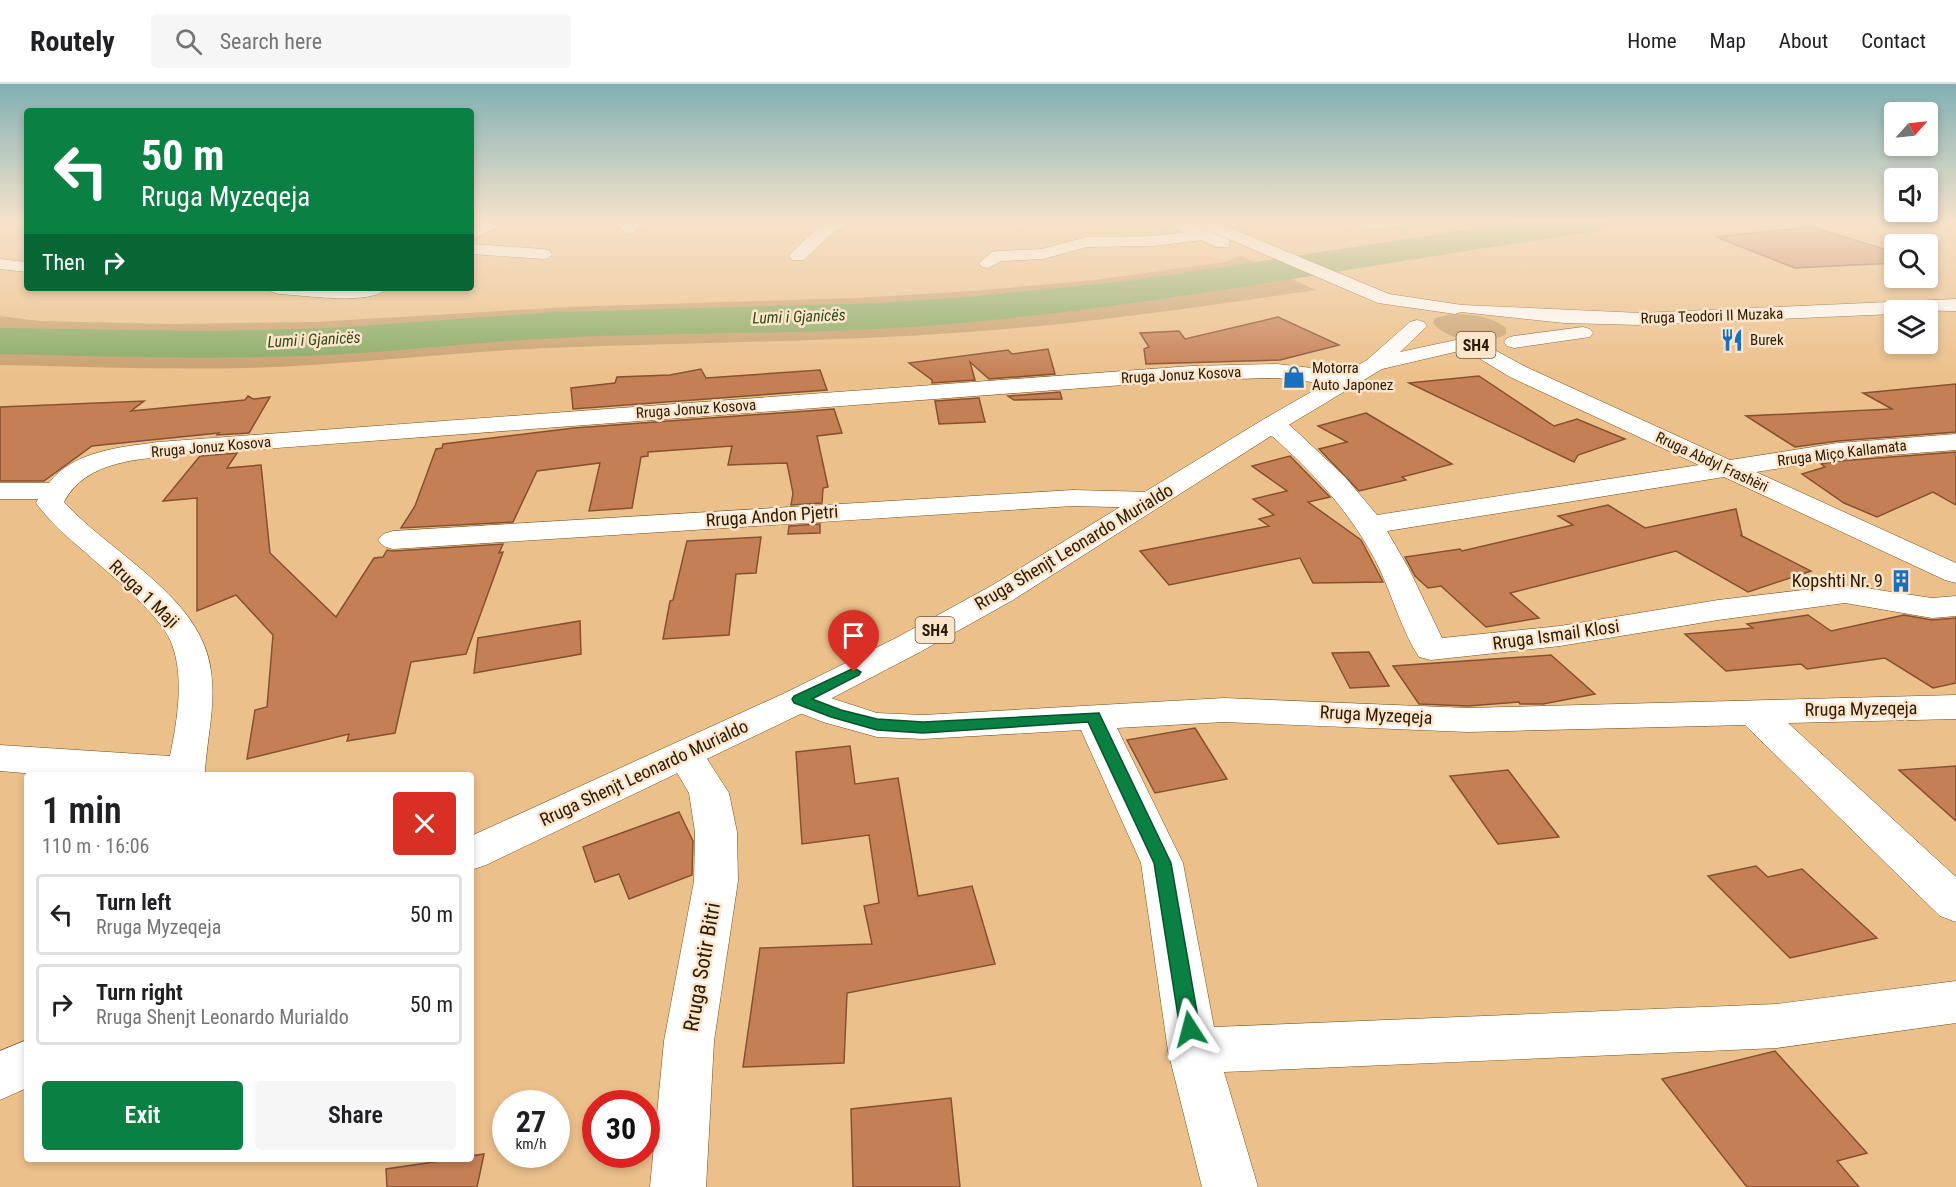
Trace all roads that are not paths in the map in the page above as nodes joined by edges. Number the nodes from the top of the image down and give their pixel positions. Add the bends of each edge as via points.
1 (1292, 273) edge
2 (1323, 273) edge
3 (1956, 305) edge
4 (1462, 308) junction
5 (1956, 315) edge
6 (1938, 316) edge
7 (1884, 318) edge
8 (1416, 325) junction
9 (1514, 342) junction
10 (1468, 344) junction
11 (1375, 364) junction
12 (1347, 379) junction
13 (1273, 424) junction
14 (1956, 442) edge
15 (1729, 470) junction
16 (0, 491) edge
17 (56, 492) junction
18 (1152, 500) junction
19 (1369, 525) junction
20 (393, 540) dead end
21 (1956, 574) edge
22 (1956, 606) edge
23 (800, 699) junction
24 (1956, 707) edge
25 (1754, 712) junction
26 (1093, 716) junction
27 (685, 754) junction
28 (0, 758) edge
29 (173, 772) edge
30 (185, 772) edge
31 (474, 853) edge
32 (1956, 904) edge
33 (1956, 1002) edge
34 (1193, 1051) junction
35 (24, 1064) edge
36 (0, 1076) edge
37 (678, 1187) edge
38 (1230, 1187) edge

1 - 8 street
2 - 4 street via 1385,299
3 - 4 street, Rruga Teodori II Muzaka / SH4 via 1641,319
4 - 8 street, SH4 via 1424,311 1416,316
4 - 9 street, SH4 via 1493,314 1516,324 1523,335
5 - 6 street
7 - 9 street, Rruga Teodori II Muzaka / SH4 via 1612,331
8 - 10 street, SH4 via 1434,336
8 - 11 street, Rruga Shenjt Leonardo Murialdo / SH4
9 - 10 street, SH4
10 - 11 street, Rruga Shenjt Leonardo Murialdo / SH4
10 - 15 street, Rruga Abdyl Frashëri via 1518,372
11 - 12 street, Rruga Shenjt Leonardo Murialdo / SH4
12 - 13 street, Rruga Shenjt Leonardo Murialdo / SH4
12 - 17 street, Rruga Jonuz Kosova via 1277,371 1191,373 144,452 84,467
13 - 18 street, Rruga Shenjt Leonardo Murialdo / SH4
13 - 19 street, Rruga Ismail Klosi via 1325,471
14 - 15 street, Rruga Miço Kallamata via 1838,451
15 - 19 street, Rruga Miço Kallamata
15 - 21 street, Rruga Abdyl Frashëri
16 - 17 street
17 - 30 street, Rruga 1 Maji via 50,503 56,512 172,619 189,643 194,680 193,725
18 - 20 street, Rruga Andon Pjetri via 1073,498
18 - 23 street, Rruga Shenjt Leonardo Murialdo / SH4 via 1002,593
19 - 22 street, Rruga Ismail Klosi via 1431,650 1560,636 1845,594 1932,609
23 - 26 street, Rruga Myzeqeja via 836,714 877,724 923,728
23 - 27 street, Rruga Shenjt Leonardo Murialdo / SH4
24 - 25 street, Rruga Myzeqeja
25 - 26 street, Rruga Myzeqeja via 1468,720 1224,710
25 - 32 street
26 - 34 street via 1162,863
27 - 31 street, Rruga Shenjt Leonardo Murialdo / SH4
27 - 37 street, Rruga Sotir Bitri via 709,793 716,832 716,881 689,1041
28 - 29 street
33 - 34 street via 1777,1026
34 - 38 street
35 - 36 street

